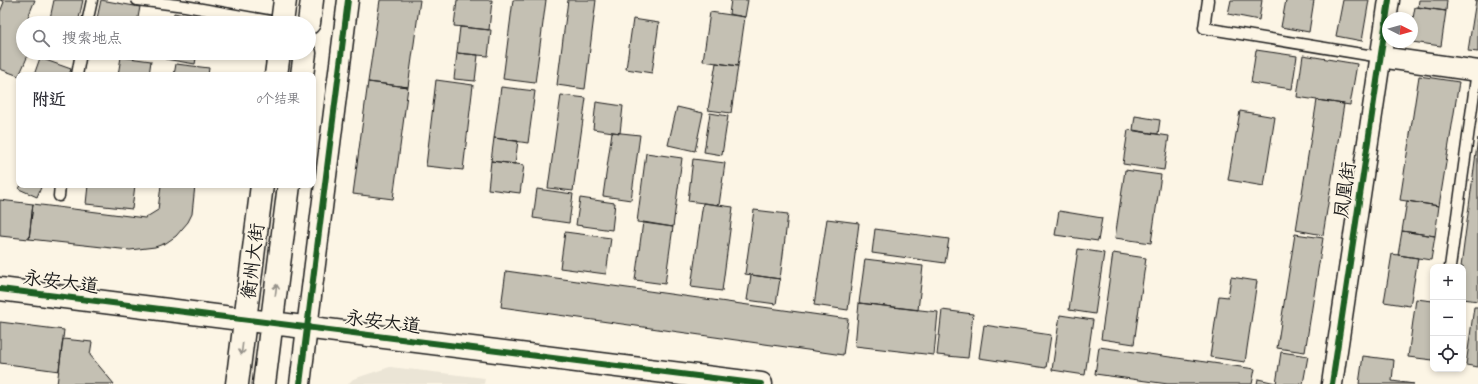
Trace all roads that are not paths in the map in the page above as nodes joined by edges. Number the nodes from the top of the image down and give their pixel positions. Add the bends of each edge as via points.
1 (92, 0) edge
2 (137, 0) edge
3 (285, 0) edge
4 (312, 0) edge
5 (348, 0) edge
6 (1208, 0) edge
7 (1389, 0) edge
8 (89, 16) edge
9 (242, 16) edge
10 (283, 16) edge
11 (310, 16) edge
12 (1380, 57) junction
13 (80, 60) edge
14 (278, 60) edge
15 (304, 60) edge
16 (1477, 71) edge
17 (78, 72) edge
18 (276, 72) edge
19 (302, 72) edge
20 (59, 188) edge
21 (262, 188) edge
22 (289, 188) edge
23 (58, 196) dead end
24 (1450, 264) edge
25 (0, 289) edge
26 (245, 320) junction
27 (272, 323) junction
28 (307, 327) junction
29 (237, 384) edge
30 (264, 384) edge
31 (300, 384) edge
32 (761, 384) edge
33 (1332, 384) edge

1 - 8 lane
2 - 9 lane
3 - 10 street
4 - 11 street
5 - 28 street
6 - 12 lane via 1204,28
7 - 12 street, 凤凰街
12 - 16 street
12 - 33 street, 凤凰街
13 - 17 lane
14 - 18 street
15 - 19 street
16 - 24 lane
20 - 23 lane
21 - 26 street, 衡州大街
27 -> 22 street, 衡州大街
25 - 26 street, 永安大道
26 - 27 street, 永安大道
26 -> 29 street, 衡州大街
27 - 28 street, 永安大道
27 - 30 street, 衡州大街
28 - 31 street
28 - 32 street, 永安大道

